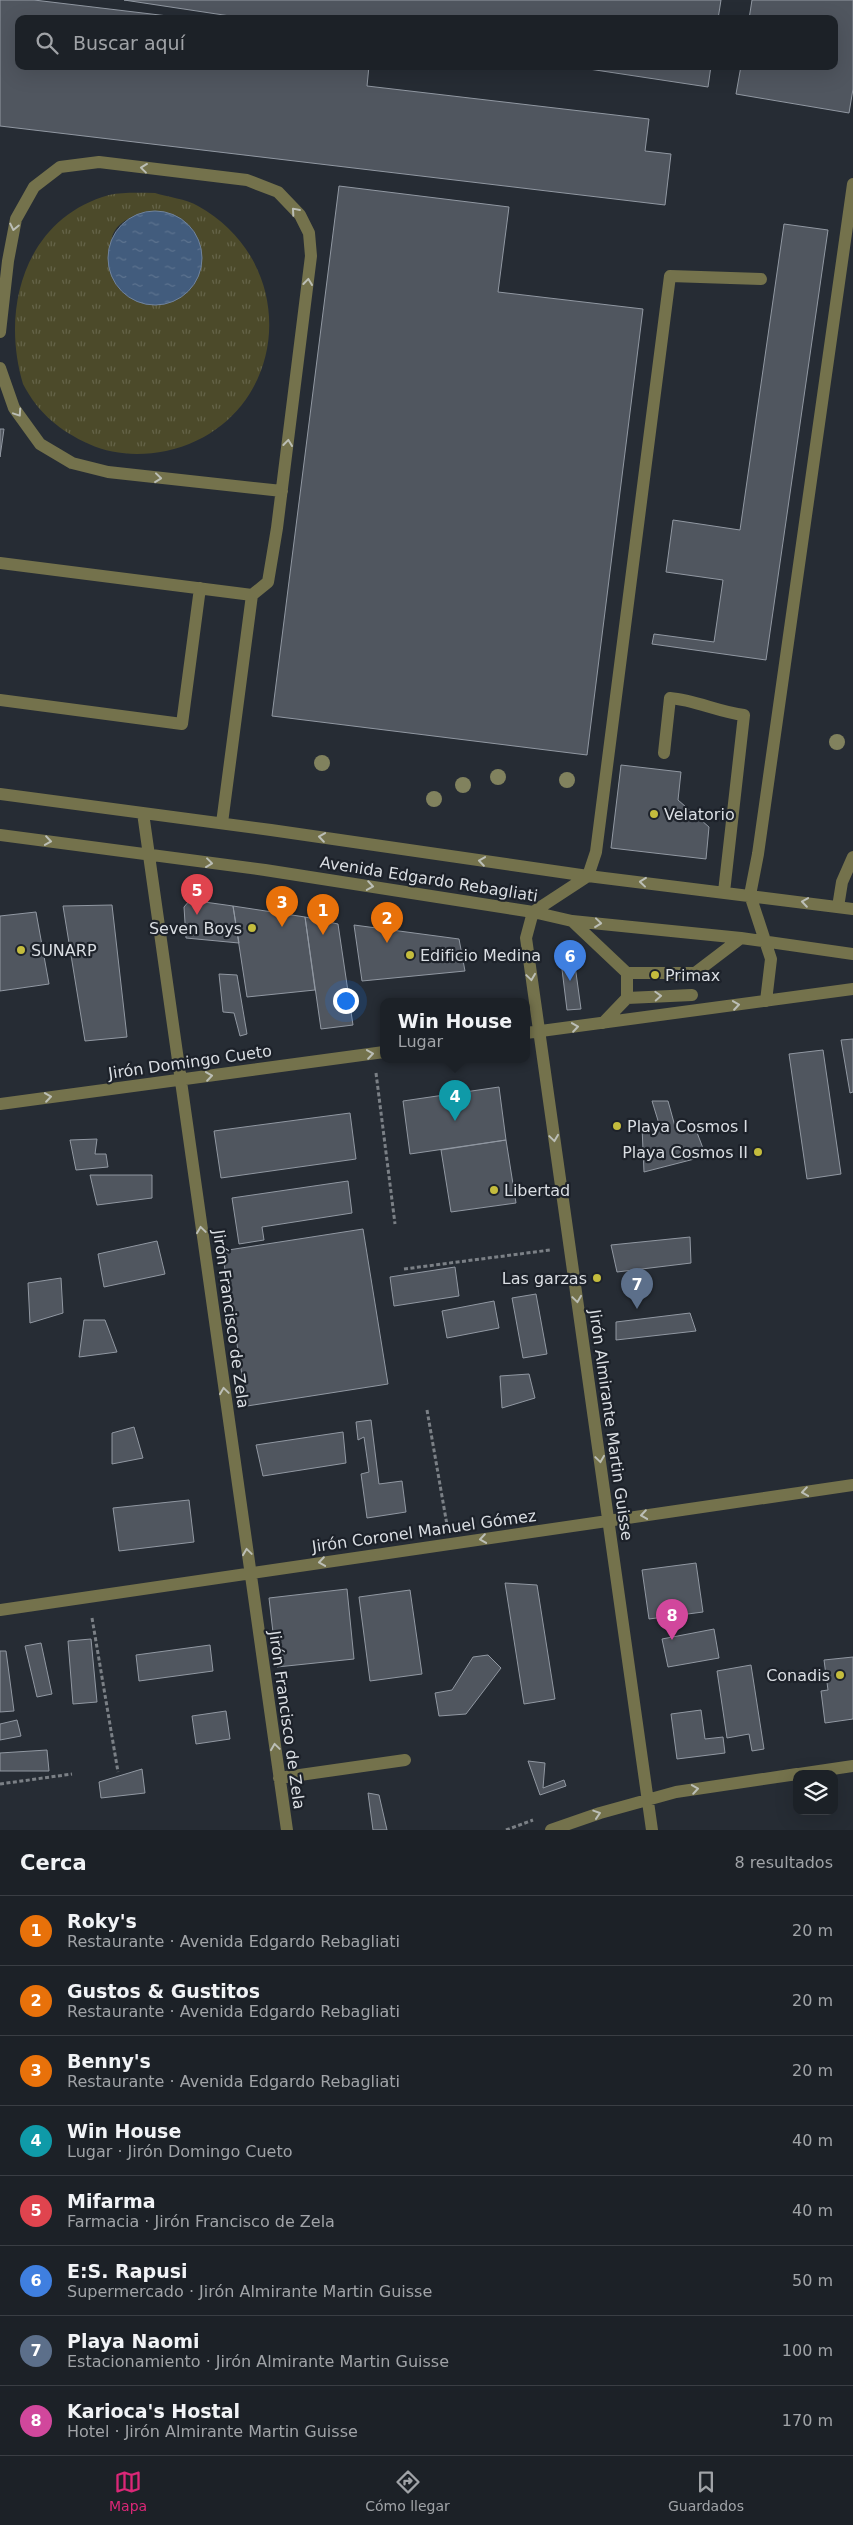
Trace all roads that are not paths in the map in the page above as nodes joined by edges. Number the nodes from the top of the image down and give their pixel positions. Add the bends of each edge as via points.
1 (853, 184) edge
2 (761, 279) dead end
3 (0, 332) edge
4 (0, 368) edge
5 (282, 491) junction
6 (0, 563) edge
7 (200, 588) junction
8 (252, 595) junction
9 (0, 700) edge
10 (664, 753) dead end
11 (0, 794) edge
12 (142, 813) junction
13 (222, 823) junction
14 (0, 835) edge
15 (148, 855) junction
16 (853, 857) edge
17 (588, 876) junction
18 (724, 892) junction
19 (750, 895) junction
20 (838, 906) junction
21 (853, 909) edge
22 (533, 912) junction
23 (572, 921) junction
24 (741, 938) junction
25 (767, 942) junction
26 (853, 954) edge
27 (626, 973) junction
28 (695, 973) junction
29 (853, 989) edge
30 (692, 994) junction
31 (626, 998) junction
32 (766, 1001) junction
33 (702, 1010) junction
34 (603, 1023) junction
35 (533, 1032) edge
36 (378, 1053) edge
37 (180, 1080) junction
38 (0, 1104) edge
39 (853, 1485) edge
40 (608, 1520) junction
41 (250, 1573) junction
42 (0, 1610) edge
43 (405, 1760) dead end
44 (853, 1766) edge
45 (826, 1770) edge
46 (793, 1775) edge
47 (279, 1778) junction
48 (648, 1800) junction
49 (287, 1830) edge
50 (551, 1830) edge
51 (652, 1830) edge

1 - 19 street
2 - 17 street via 670,276 596,852
5 -> 3 street via 311,256 308,233 300,215 278,192 248,180 109,163 60,167 34,187 16,219
4 -> 5 street via 14,408 40,444 72,464 108,472
5 - 8 street via 268,582
6 - 7 street
7 - 8 street
7 - 9 street via 182,724
8 - 13 street
10 - 18 street via 670,698 686,699 744,715
11 - 12 street, Avenida Edgardo Rebagliati
12 - 13 street, Avenida Edgardo Rebagliati
12 - 15 street, Jirón Francisco de Zela
17 -> 13 street, Avenida Edgardo Rebagliati
14 -> 15 street, Avenida Edgardo Rebagliati
15 -> 22 street, Avenida Edgardo Rebagliati
15 - 37 street, Jirón Francisco de Zela
16 - 20 street via 842,882
18 -> 17 street, Avenida Edgardo Rebagliati
17 - 22 street
18 - 19 street, Avenida Edgardo Rebagliati
20 -> 19 street, Avenida Edgardo Rebagliati
19 - 25 street
20 - 21 street, Avenida Edgardo Rebagliati
22 - 23 street, Avenida Edgardo Rebagliati
22 -> 35 street, Jirón Almirante Martin Guisse via 526,938
23 -> 24 street, Avenida Edgardo Rebagliati
23 - 27 street
24 - 25 street, Avenida Edgardo Rebagliati
24 - 28 street
25 - 26 street, Avenida Edgardo Rebagliati
25 - 32 street via 771,959
27 - 28 street
27 - 31 street
28 - 30 street
29 - 32 street
31 -> 30 street
30 - 33 street
31 - 34 street
33 -> 32 street
33 - 34 street
35 -> 34 street
35 -> 40 street, Jirón Almirante Martin Guisse via 570,1247
37 -> 36 street, Jirón Domingo Cueto
38 -> 37 street, Jirón Domingo Cueto
41 -> 37 street, Jirón Francisco de Zela
39 -> 40 street, Jirón Coronel Manuel Gómez
40 -> 41 street, Jirón Coronel Manuel Gómez
40 - 48 street, Jirón Almirante Martin Guisse
41 - 42 street, Jirón Coronel Manuel Gómez
47 -> 41 street, Jirón Francisco de Zela
43 - 47 street
44 - 45 street
48 -> 46 street via 676,1792
47 - 49 street, Jirón Francisco de Zela
50 -> 48 street
48 - 51 street, Jirón Almirante Martin Guisse

